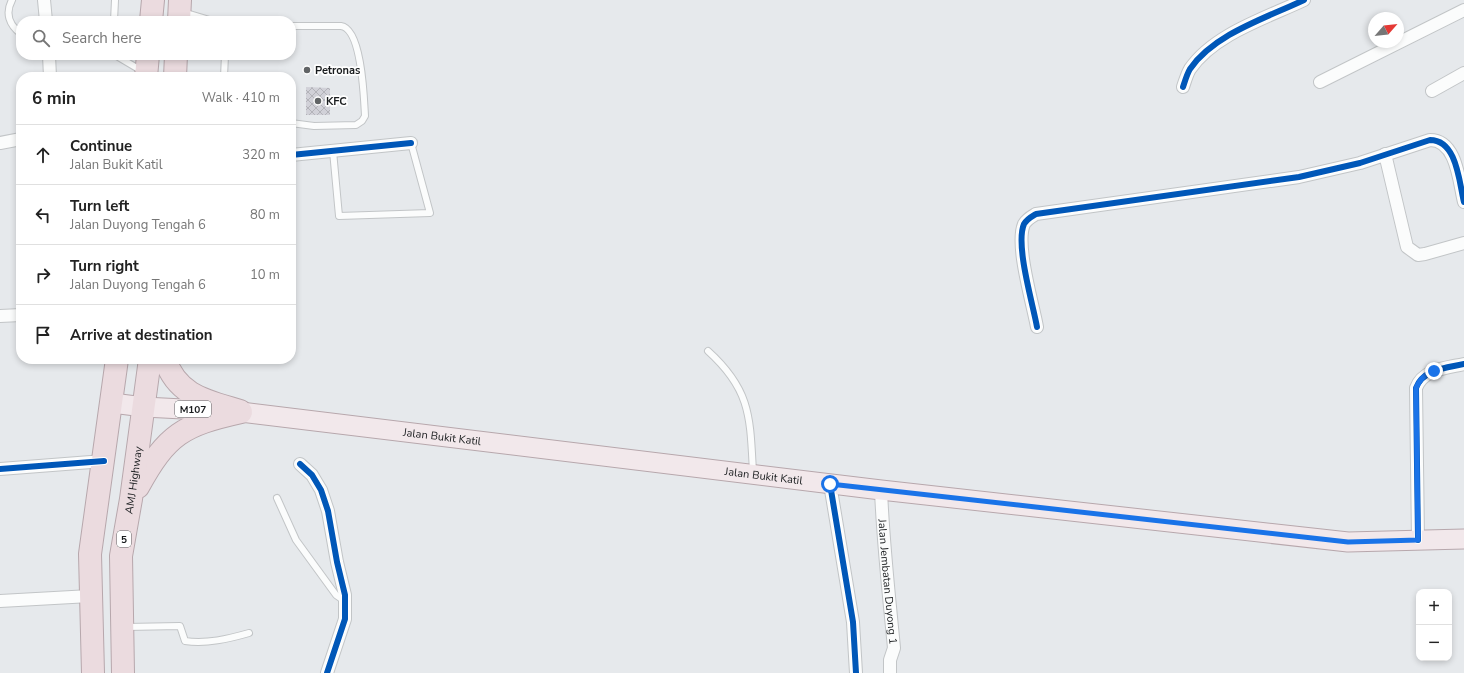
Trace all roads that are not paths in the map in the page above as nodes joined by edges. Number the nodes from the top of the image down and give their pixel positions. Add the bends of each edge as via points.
1 (12, 0) edge
2 (44, 0) edge
3 (115, 0) edge
4 (153, 0) edge
5 (1304, 0) edge
6 (1464, 10) edge
7 (180, 11) edge
8 (46, 16) edge
9 (114, 16) edge
10 (151, 16) edge
11 (196, 16) edge
12 (296, 26) edge
13 (16, 29) edge
14 (49, 60) edge
15 (126, 60) edge
16 (176, 60) edge
17 (225, 60) edge
18 (147, 69) edge
19 (50, 72) edge
20 (175, 72) edge
21 (224, 72) edge
22 (1464, 73) edge
23 (1320, 82) dead end
24 (1183, 87) dead end
25 (1432, 91) dead end
26 (296, 124) edge
27 (16, 141) edge
28 (0, 143) edge
29 (411, 143) joint
30 (333, 151) junction
31 (1385, 154) junction
32 (296, 155) edge
33 (1464, 202) edge
34 (1464, 243) edge
35 (16, 315) edge
36 (0, 316) edge
37 (1037, 327) dead end
38 (708, 351) dead end
39 (116, 364) edge
40 (149, 364) edge
41 (167, 364) edge
42 (1464, 364) edge
43 (112, 403) junction
44 (144, 407) junction
45 (241, 412) junction
46 (104, 461) junction
47 (300, 464) dead end
48 (0, 469) edge
49 (753, 474) junction
50 (830, 484) junction
51 (880, 490) junction
52 (277, 498) dead end
53 (131, 499) junction
54 (1464, 539) edge
55 (1418, 540) junction
56 (90, 596) junction
57 (0, 601) edge
58 (346, 602) junction
59 (122, 627) junction
60 (249, 633) dead end
61 (93, 673) edge
62 (123, 673) edge
63 (327, 673) edge
64 (856, 673) edge
65 (890, 673) edge

1 - 13 lane via 8,18
2 - 8 street
3 - 9 lane
4 - 10 highway
5 - 24 street via 1212,46 1189,71
6 - 23 street
7 - 11 lane
12 - 26 lane via 341,26 348,29 354,39 359,58 365,116 356,125
14 - 19 street
15 - 18 lane
16 - 20 highway
17 - 21 lane
22 - 25 street
27 - 28 street
29 - 30 street
29 - 30 lane via 430,212 339,216
30 - 32 street
31 - 33 street via 1430,140 1444,143 1454,162
31 - 34 street via 1407,247 1418,255
31 - 37 street via 1330,171 1299,177 1036,214 1025,223 1021,244
35 - 36 street
38 - 49 lane via 733,377 741,392 751,428
39 - 43 highway
40 - 44 highway, AMJ Highway / 5
41 - 45 highway via 178,384 194,396
42 - 55 street via 1426,374 1419,380 1416,388
43 - 44 main road, Jalan Bukit Katil / M107
43 - 46 highway
44 - 45 main road, Jalan Bukit Katil / M107
44 - 53 highway, AMJ Highway / 5
45 - 49 main road, Jalan Bukit Katil / M107
45 - 53 highway via 212,418 176,436 153,460
46 - 48 street
46 - 56 highway via 90,554
47 - 58 street via 312,475 321,490 328,511
49 - 50 main road, Jalan Bukit Katil / M107
50 - 51 main road, Jalan Bukit Katil / M107
50 - 64 street via 853,622
51 - 55 main road, Jalan Bukit Katil / M107 via 1348,542
51 - 65 street, Jalan Jembatan Duyong 1 via 894,648 890,660
52 - 58 lane via 296,540 336,595
53 - 59 highway, AMJ Highway / 5 via 121,556
54 - 55 main road, Jalan Bukit Katil / M107
56 - 57 street
56 - 61 highway
58 - 63 street via 344,619
59 - 60 lane via 180,626 185,641 192,642 223,641
59 - 62 highway, AMJ Highway / 5

